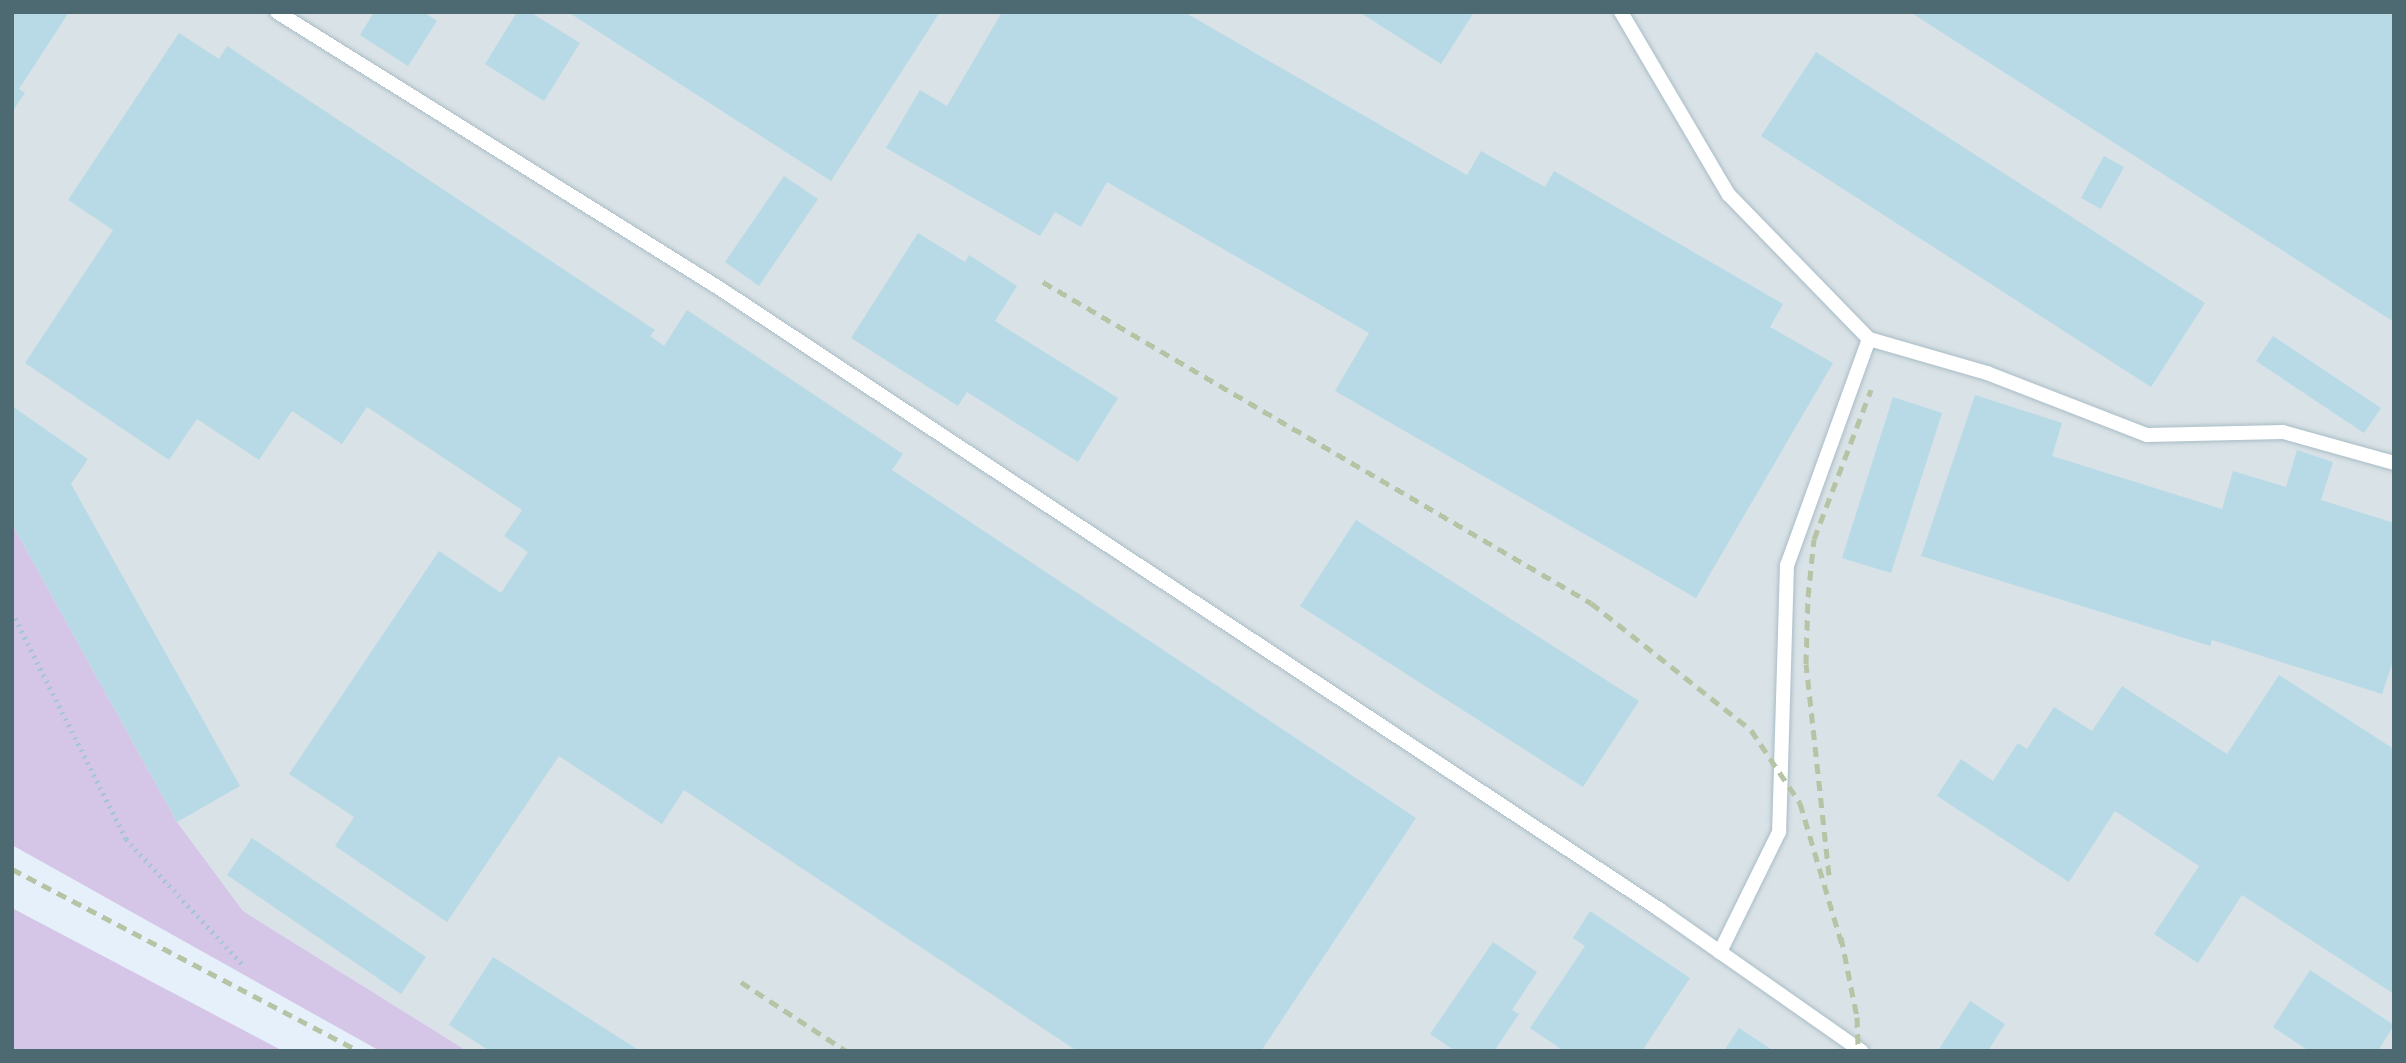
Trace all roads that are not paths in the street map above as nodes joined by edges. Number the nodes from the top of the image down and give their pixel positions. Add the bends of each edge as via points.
1 (277, 12) edge
2 (1621, 12) edge
3 (1869, 339) junction
4 (2394, 463) edge
5 (1720, 953) junction
6 (1861, 1051) edge

1 - 5 lane via 719,288
2 - 3 lane via 1728,195
3 - 4 lane via 1987,373 2147,435 2283,432
3 - 5 lane via 1787,565 1779,832
5 - 6 lane

